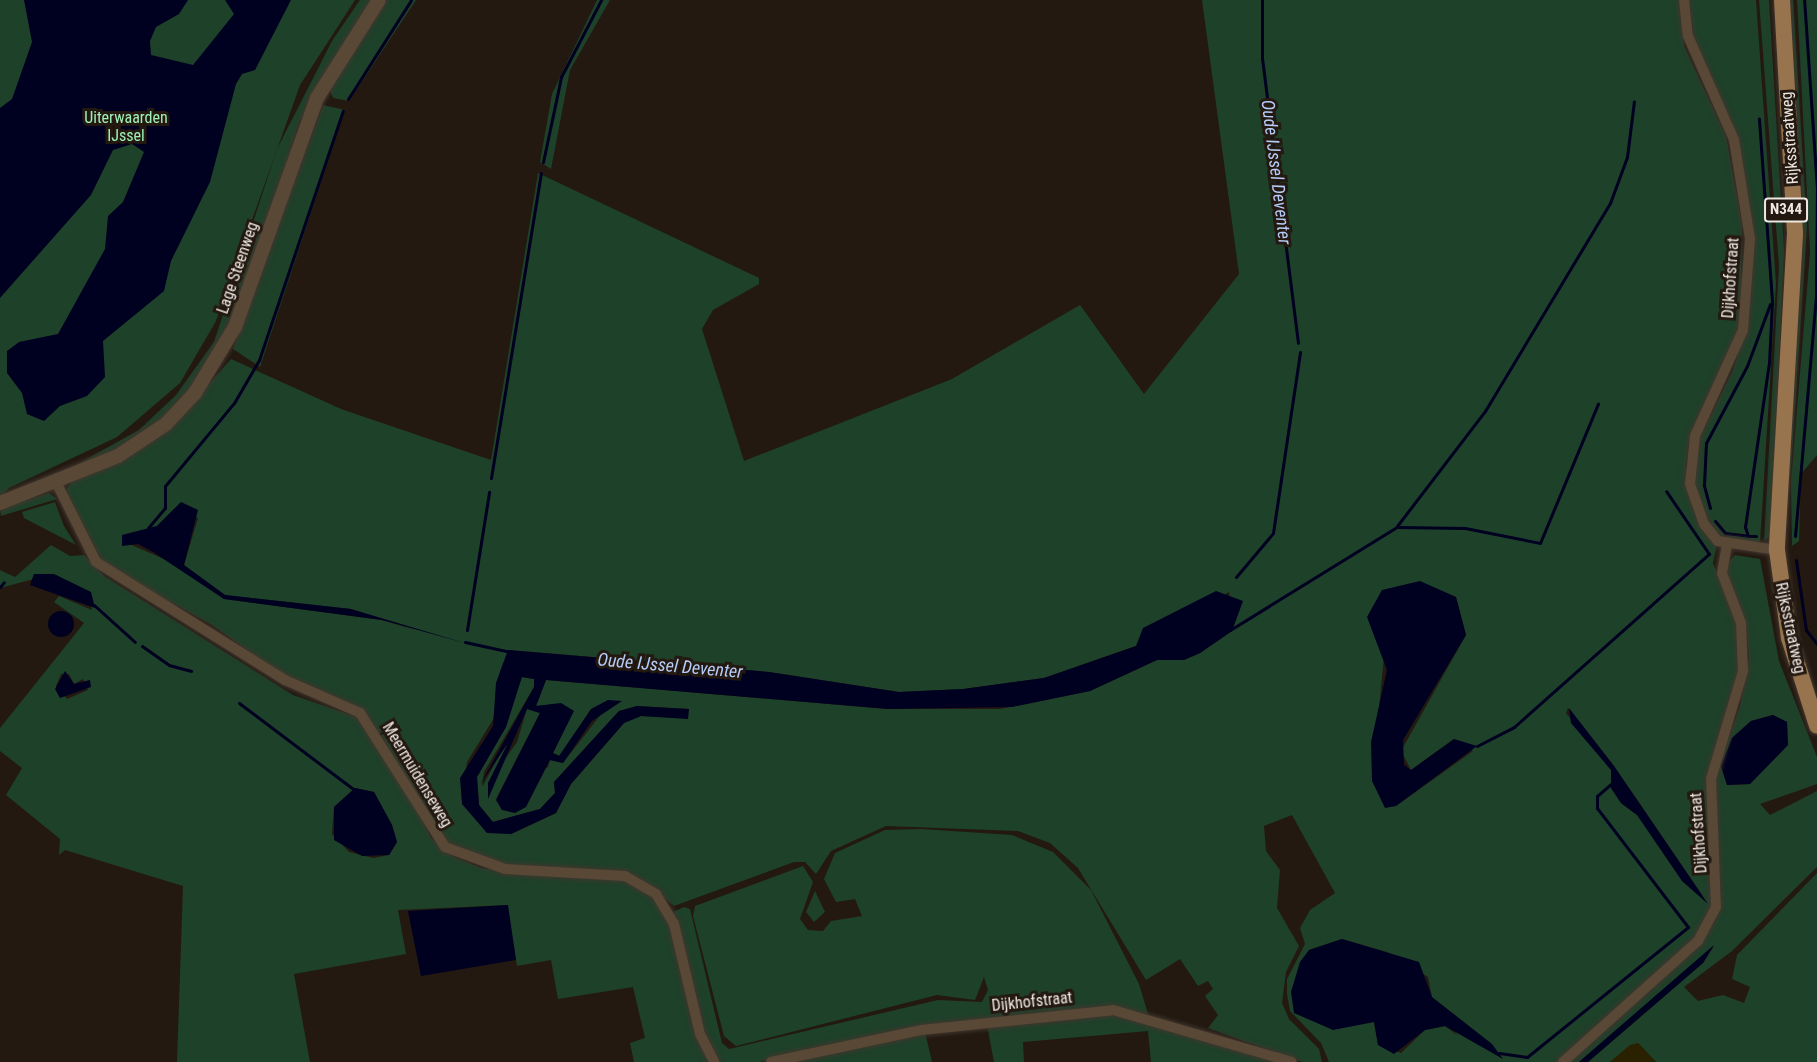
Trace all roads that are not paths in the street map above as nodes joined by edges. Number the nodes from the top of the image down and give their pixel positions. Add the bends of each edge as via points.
1 (379, 0) edge
2 (1684, 0) edge
3 (1772, 0) edge
4 (1782, 0) edge
5 (1784, 420) junction
6 (56, 482) junction
7 (0, 503) edge
8 (1727, 546) junction
9 (1777, 550) junction
10 (1817, 726) edge
11 (714, 1062) edge
12 (771, 1062) edge
13 (1292, 1062) edge
14 (1563, 1062) edge

1 - 6 street, Lage Steenweg via 317,98 235,327 208,375 180,411 145,440
2 - 8 street, Dijkhofstraat via 1688,36 1734,140 1750,239 1743,330 1733,361 1704,412 1690,459 1690,484 1704,524
3 - 5 main road, Rijksstraatweg / N344 via 1787,248
4 - 5 main road, Rijksstraatweg / N344 via 1795,234 1794,329
5 - 9 main road, Rijksstraatweg / N344
6 - 7 street, Lage Steenweg
6 - 11 street, Meermuidenseweg via 96,562 285,680 360,713 393,759 432,833 452,852 505,869 614,874 656,894 674,924 700,1034
8 - 9 street
8 - 14 street, Dijkhofstraat via 1722,573 1741,623 1743,671 1711,779 1716,907 1698,941
9 - 10 main road, Rijksstraatweg / N344 via 1789,638
12 - 13 street, Dijkhofstraat via 921,1030 1113,1010

